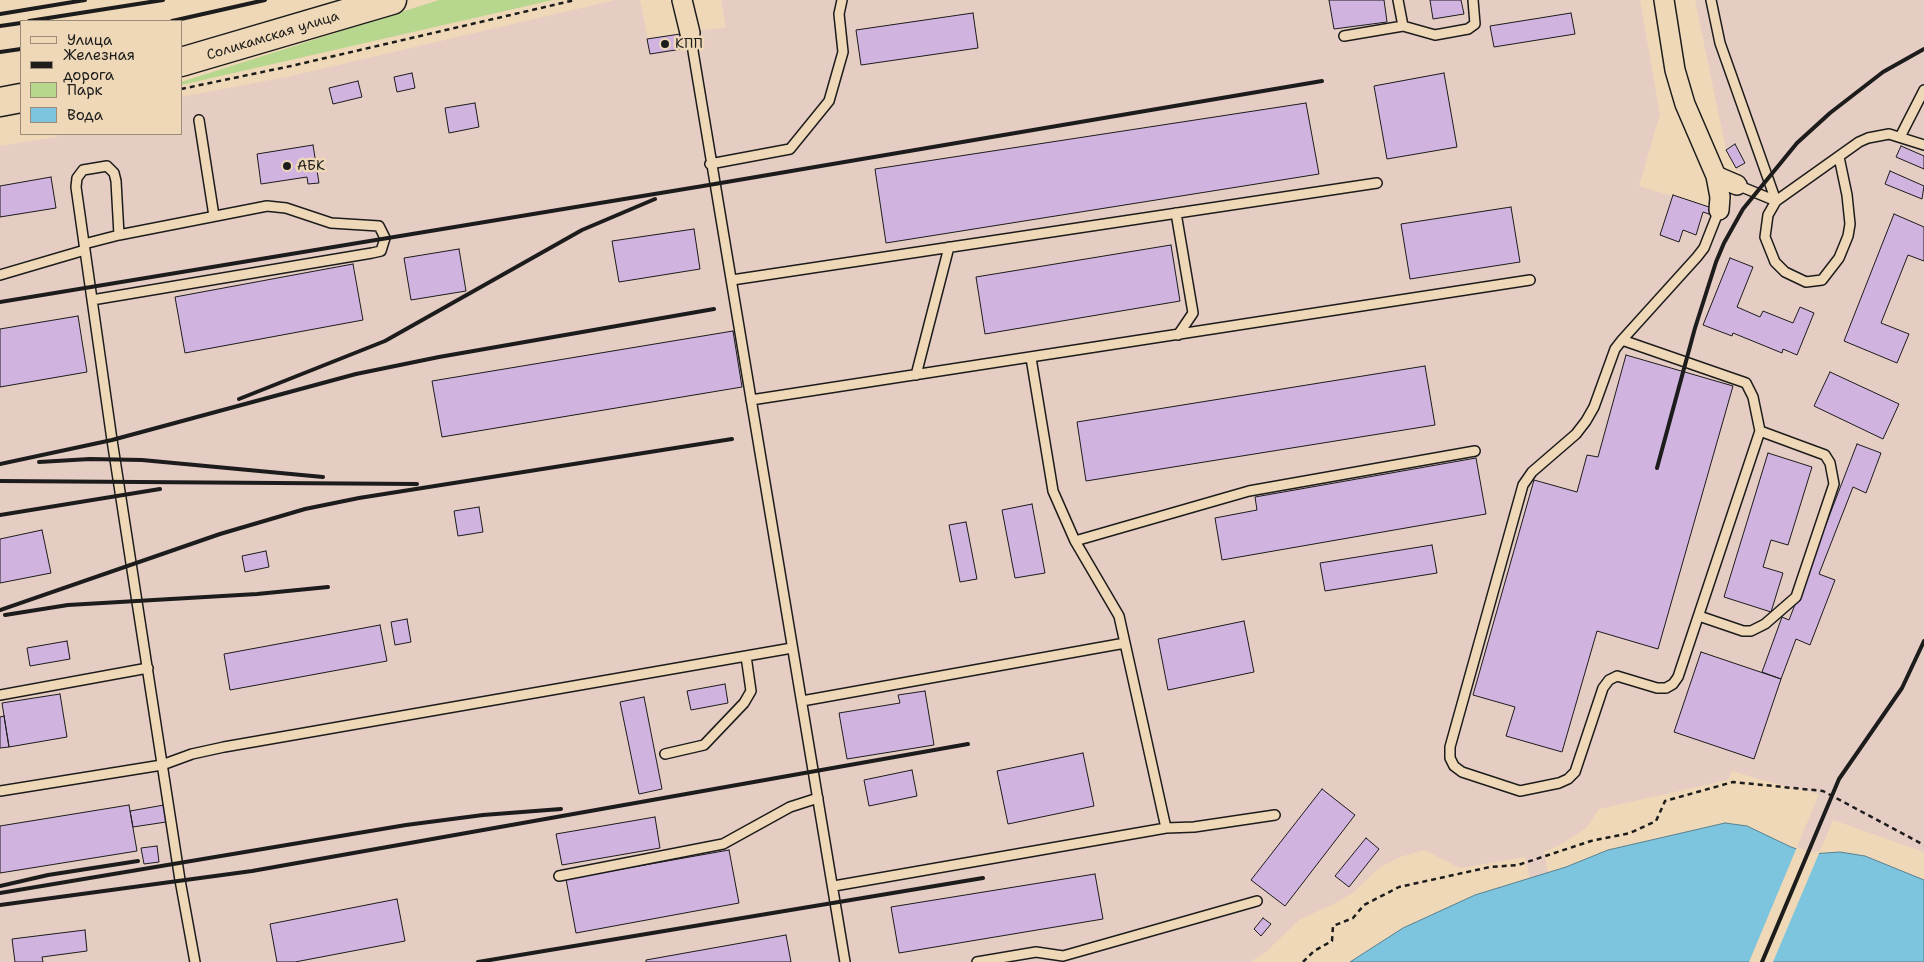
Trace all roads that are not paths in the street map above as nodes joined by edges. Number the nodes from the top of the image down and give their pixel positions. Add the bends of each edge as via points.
1 (392, 0) edge
2 (682, 0) edge
3 (842, 0) edge
4 (1398, 0) edge
5 (1473, 0) edge
6 (1664, 0) edge
7 (1711, 0) edge
8 (1403, 26) junction
9 (690, 33) joint
10 (1344, 36) dead end
11 (182, 62) edge
12 (1924, 90) edge
13 (20, 98) edge
14 (0, 102) edge
15 (199, 120) dead end
16 (1900, 137) junction
17 (1924, 145) edge
18 (1839, 156) junction
19 (710, 164) junction
20 (1716, 176) junction
21 (1377, 183) dead end
22 (1737, 185) joint
23 (1776, 201) junction
24 (1719, 210) joint
25 (1176, 213) junction
26 (214, 216) junction
27 (119, 235) junction
28 (85, 247) junction
29 (949, 247) junction
30 (0, 275) edge
31 (732, 280) junction
32 (1530, 280) dead end
33 (92, 300) junction
34 (1178, 335) junction
35 (1622, 340) junction
36 (1031, 358) junction
37 (916, 375) junction
38 (751, 400) junction
39 (1760, 431) junction
40 (1475, 451) dead end
41 (1075, 541) junction
42 (1699, 616) junction
43 (1125, 643) junction
44 (792, 648) junction
45 (746, 656) junction
46 (148, 668) junction
47 (0, 695) edge
48 (802, 701) junction
49 (665, 754) dead end
50 (162, 765) junction
51 (0, 791) edge
52 (818, 798) junction
53 (1275, 815) dead end
54 (1166, 828) junction
55 (558, 876) dead end
56 (834, 886) junction
57 (1257, 901) dead end
58 (195, 962) edge
59 (846, 962) edge
60 (977, 962) edge

1 - 11 main road, Соликамская улица
2 - 9 street
3 - 19 lane via 839,14 843,52 829,101 790,149
4 - 8 lane
5 - 8 lane via 1475,24 1468,29 1435,34
6 - 20 street via 1680,89
7 - 23 lane via 1720,43
8 - 10 lane
9 - 19 lane
12 - 16 lane
13 - 14 main road
15 - 26 lane
16 - 17 lane
16 - 18 lane via 1889,134 1868,138
18 - 23 lane
18 - 23 lane via 1848,194 1850,224 1844,248 1822,280 1806,282 1796,279 1776,262 1765,238 1768,215
19 - 31 lane
20 - 22 street
20 - 24 street
21 - 25 lane
22 - 23 lane
24 - 35 lane via 1704,248
25 - 29 lane
25 - 34 lane via 1193,313
26 - 27 lane
26 - 33 lane via 277,206 331,223 378,226 386,238 381,251 372,253
27 - 28 lane
27 - 28 lane via 114,173 107,166 88,168 79,173 76,182
28 - 30 lane
28 - 33 lane
29 - 31 lane
29 - 37 lane
31 - 38 lane
32 - 34 lane
33 - 46 lane
34 - 36 lane
35 - 39 lane via 1746,383
35 - 42 lane via 1615,349 1586,421 1576,434 1532,472 1523,486 1450,747 1454,766 1462,772 1520,791 1568,780 1575,772 1603,688 1609,680 1618,676 1657,688 1673,684
36 - 37 lane
36 - 41 lane via 1053,491
37 - 38 lane
38 - 44 lane
39 - 42 lane
39 - 42 lane via 1825,455 1834,484 1828,503 1796,597 1758,629 1743,631
40 - 41 lane via 1249,491
41 - 43 lane via 1120,616
43 - 48 lane
43 - 54 lane
44 - 45 lane
44 - 48 lane
45 - 49 lane via 751,691 744,703 704,745
45 - 50 lane via 224,747
46 - 47 lane
46 - 50 lane
48 - 52 lane
50 - 51 lane
50 - 58 lane
52 - 55 lane via 790,807 723,844
52 - 56 lane
53 - 54 lane
54 - 56 lane
56 - 59 lane
57 - 60 lane via 1063,956 1036,952

